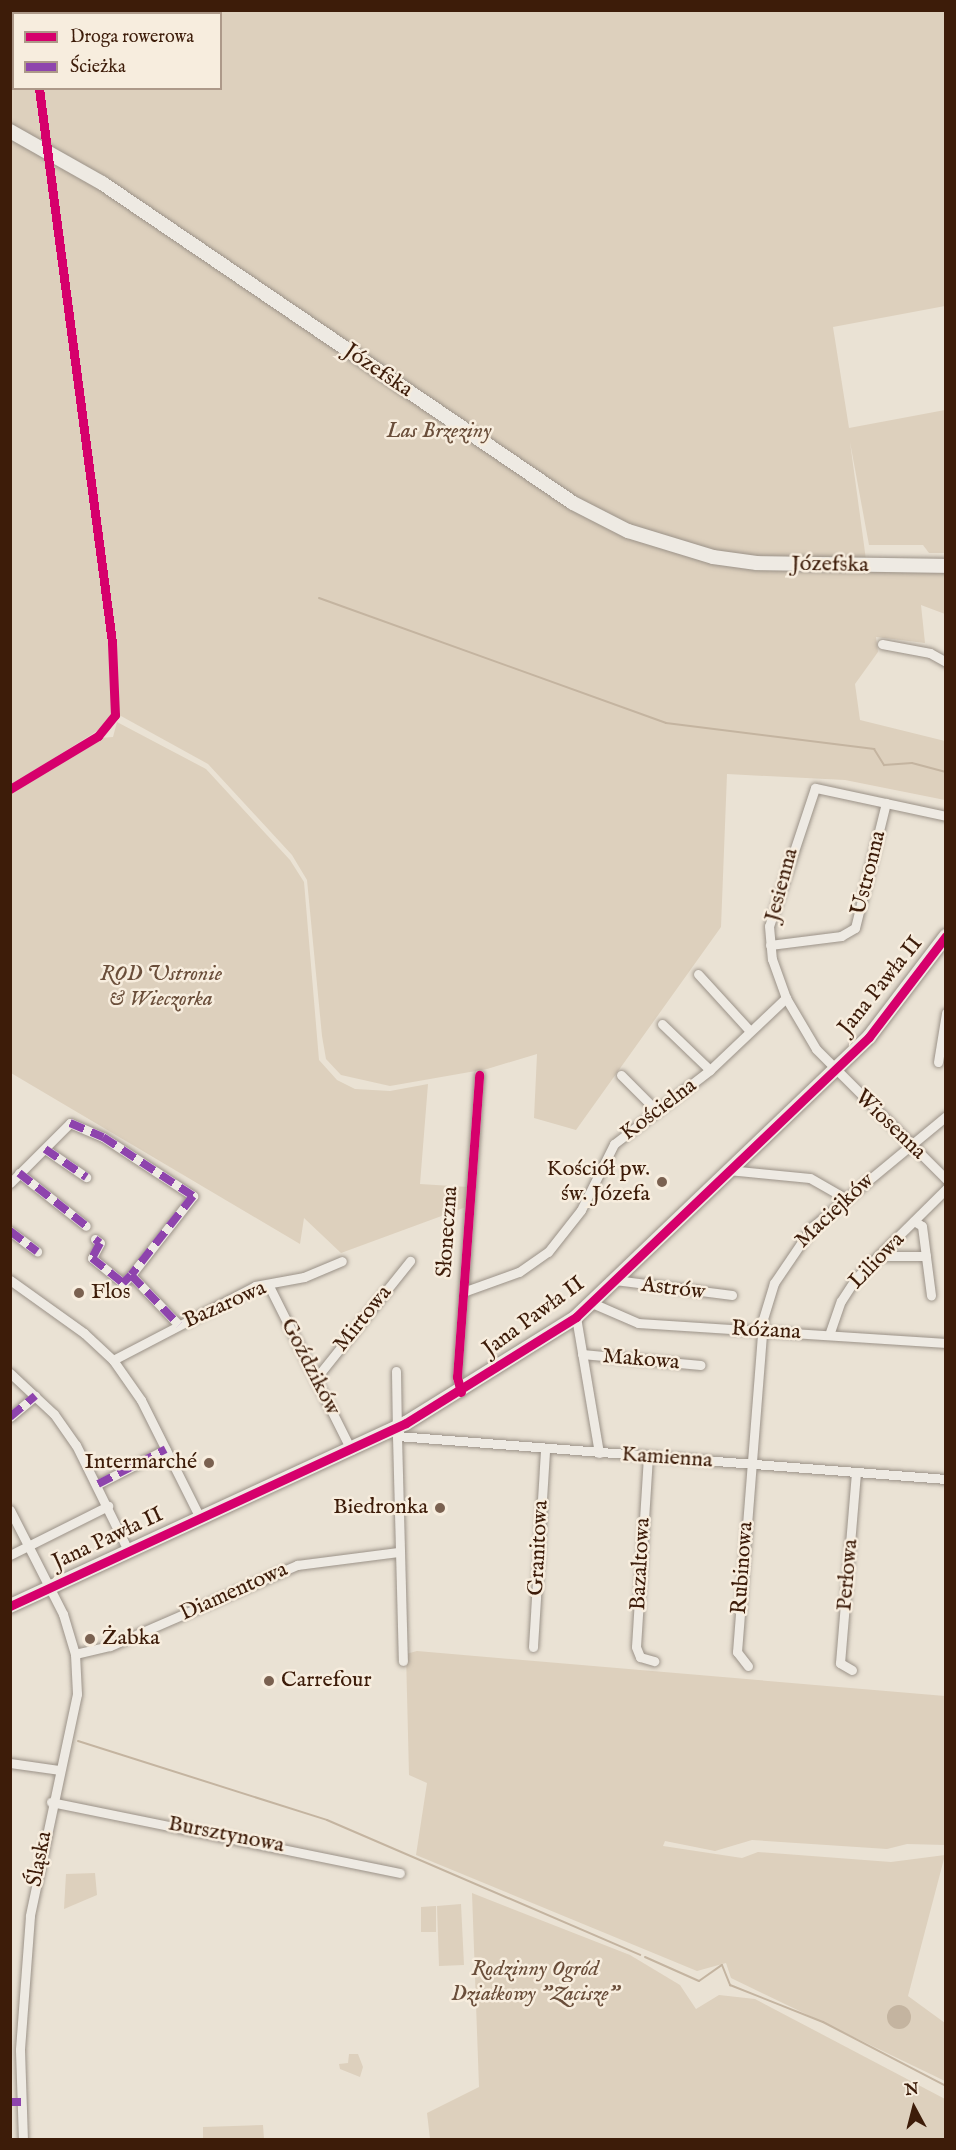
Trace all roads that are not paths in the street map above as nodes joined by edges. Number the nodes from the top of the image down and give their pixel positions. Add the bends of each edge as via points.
1 (10, 131) edge
2 (945, 566) edge
3 (882, 644) dead end
4 (945, 662) edge
5 (886, 803) junction
6 (945, 816) edge
7 (945, 936) edge
8 (770, 945) junction
9 (698, 974) dead end
10 (786, 998) junction
11 (945, 1013) edge
12 (662, 1024) dead end
13 (750, 1031) junction
14 (938, 1062) dead end
15 (710, 1070) junction
16 (834, 1070) junction
17 (479, 1075) dead end
18 (621, 1075) dead end
19 (657, 1111) junction
20 (945, 1116) edge
21 (908, 1144) junction
22 (45, 1149) junction
23 (728, 1170) junction
24 (19, 1173) junction
25 (86, 1177) dead end
26 (945, 1179) edge
27 (10, 1183) edge
28 (945, 1189) edge
29 (845, 1198) junction
30 (914, 1221) junction
31 (86, 1226) dead end
32 (10, 1231) edge
33 (95, 1239) dead end
34 (37, 1251) dead end
35 (881, 1256) junction
36 (926, 1256) junction
37 (342, 1261) dead end
38 (410, 1261) dead end
39 (131, 1275) junction
40 (10, 1280) edge
41 (615, 1280) junction
42 (268, 1284) junction
43 (463, 1292) junction
44 (732, 1295) dead end
45 (931, 1295) dead end
46 (592, 1303) junction
47 (576, 1317) junction
48 (179, 1325) junction
49 (762, 1331) junction
50 (830, 1335) junction
51 (945, 1343) edge
52 (582, 1354) junction
53 (113, 1360) junction
54 (700, 1365) dead end
55 (396, 1371) dead end
56 (10, 1373) edge
57 (317, 1377) junction
58 (461, 1392) junction
59 (35, 1396) junction
60 (10, 1417) edge
61 (396, 1432) junction
62 (545, 1448) junction
63 (166, 1449) junction
64 (351, 1450) junction
65 (600, 1453) junction
66 (648, 1456) junction
67 (752, 1464) junction
68 (856, 1473) junction
69 (945, 1479) edge
70 (98, 1484) junction
71 (108, 1506) junction
72 (10, 1510) edge
73 (200, 1518) junction
74 (29, 1546) junction
75 (128, 1550) junction
76 (398, 1552) junction
77 (10, 1555) edge
78 (50, 1587) junction
79 (10, 1606) edge
80 (533, 1647) dead end
81 (75, 1654) junction
82 (403, 1661) dead end
83 (654, 1661) dead end
84 (748, 1666) dead end
85 (852, 1670) dead end
86 (10, 1763) edge
87 (59, 1770) junction
88 (51, 1802) junction
89 (400, 1873) dead end
90 (16, 2102) edge
91 (23, 2139) edge

1 - 2 street, Józefska via 102,183 573,503 628,531 713,557 757,563
3 - 4 street via 930,653
5 - 6 street
5 - 8 street, Ustronna via 855,928 841,936
5 - 8 street, Jesienna via 822,787 810,793 773,903
7 - 16 street, Jana Pawła II via 869,1037
8 - 10 street, Jesienna
9 - 13 street
10 - 13 street, Kościelna
10 - 16 street, Jesienna
11 - 14 street
12 - 15 street
13 - 15 street, Kościelna
15 - 19 street, Kościelna
16 - 21 street, Wiosenna
16 - 23 street, Jana Pawła II
17 - 43 street, Słoneczna
18 - 19 street
19 - 43 street, Kościelna via 614,1144 581,1210 548,1252 519,1272
20 - 21 street, Maciejków
21 - 26 street, Wiosenna
21 - 29 street, Maciejków
22 - 24 street
22 - 25 street
22 - 39 street via 70,1123 102,1137 193,1196
23 - 29 street via 810,1178
23 - 41 street, Jana Pawła II
24 - 27 street
24 - 31 street
28 - 30 street, Liliowa
29 - 49 street, Maciejków via 791,1252 774,1283
30 - 35 street, Liliowa
30 - 36 street via 922,1226
32 - 34 street
33 - 39 street via 100,1243 92,1258 123,1283
35 - 36 street
35 - 50 street, Liliowa via 841,1301
36 - 45 street
37 - 42 street, Bazarowa
38 - 57 street, Mirtowa
39 - 48 street
40 - 53 street via 84,1333
41 - 44 street, Astrów
41 - 46 street, Jana Pawła II
42 - 48 street, Bazarowa
42 - 57 street, Goździków
43 - 58 street, Słoneczna via 457,1377
46 - 47 street, Jana Pawła II
46 - 49 street, Różana via 638,1323
47 - 52 street
47 - 58 street, Jana Pawła II
48 - 53 street, Bazarowa
49 - 50 street, Różana
49 - 67 street, Maciejków
50 - 51 street, Różana
52 - 54 street, Makowa
52 - 65 street
53 - 63 street
55 - 61 street
56 - 59 street
57 - 64 street, Goździków
58 - 61 street, Jana Pawła II
59 - 60 street
59 - 70 street via 76,1445
61 - 62 street, Kamienna
61 - 64 street, Jana Pawła II
61 - 76 street
62 - 65 street, Kamienna
62 - 80 street, Granitowa
63 - 70 street
63 - 73 street
64 - 73 street, Jana Pawła II
65 - 66 street, Kamienna
66 - 67 street, Kamienna
66 - 83 street, Bazaltowa via 636,1647 640,1657
67 - 68 street, Kamienna
67 - 84 street, Rubinowa via 737,1652
68 - 69 street, Kamienna
68 - 85 street, Perłowa via 840,1663
70 - 71 street
71 - 74 street
71 - 75 street
72 - 74 street, Śląska
73 - 75 street, Jana Pawła II
74 - 77 street
74 - 78 street, Śląska
75 - 78 street, Jana Pawła II
76 - 81 street, Diamentowa via 297,1564 110,1646
76 - 82 street
78 - 79 street, Jana Pawła II
78 - 81 street, Śląska
81 - 87 street, Śląska via 75,1712
86 - 87 street
87 - 88 street, Śląska
88 - 89 street, Bursztynowa
88 - 90 street, Śląska via 30,1916
90 - 91 street, Śląska

